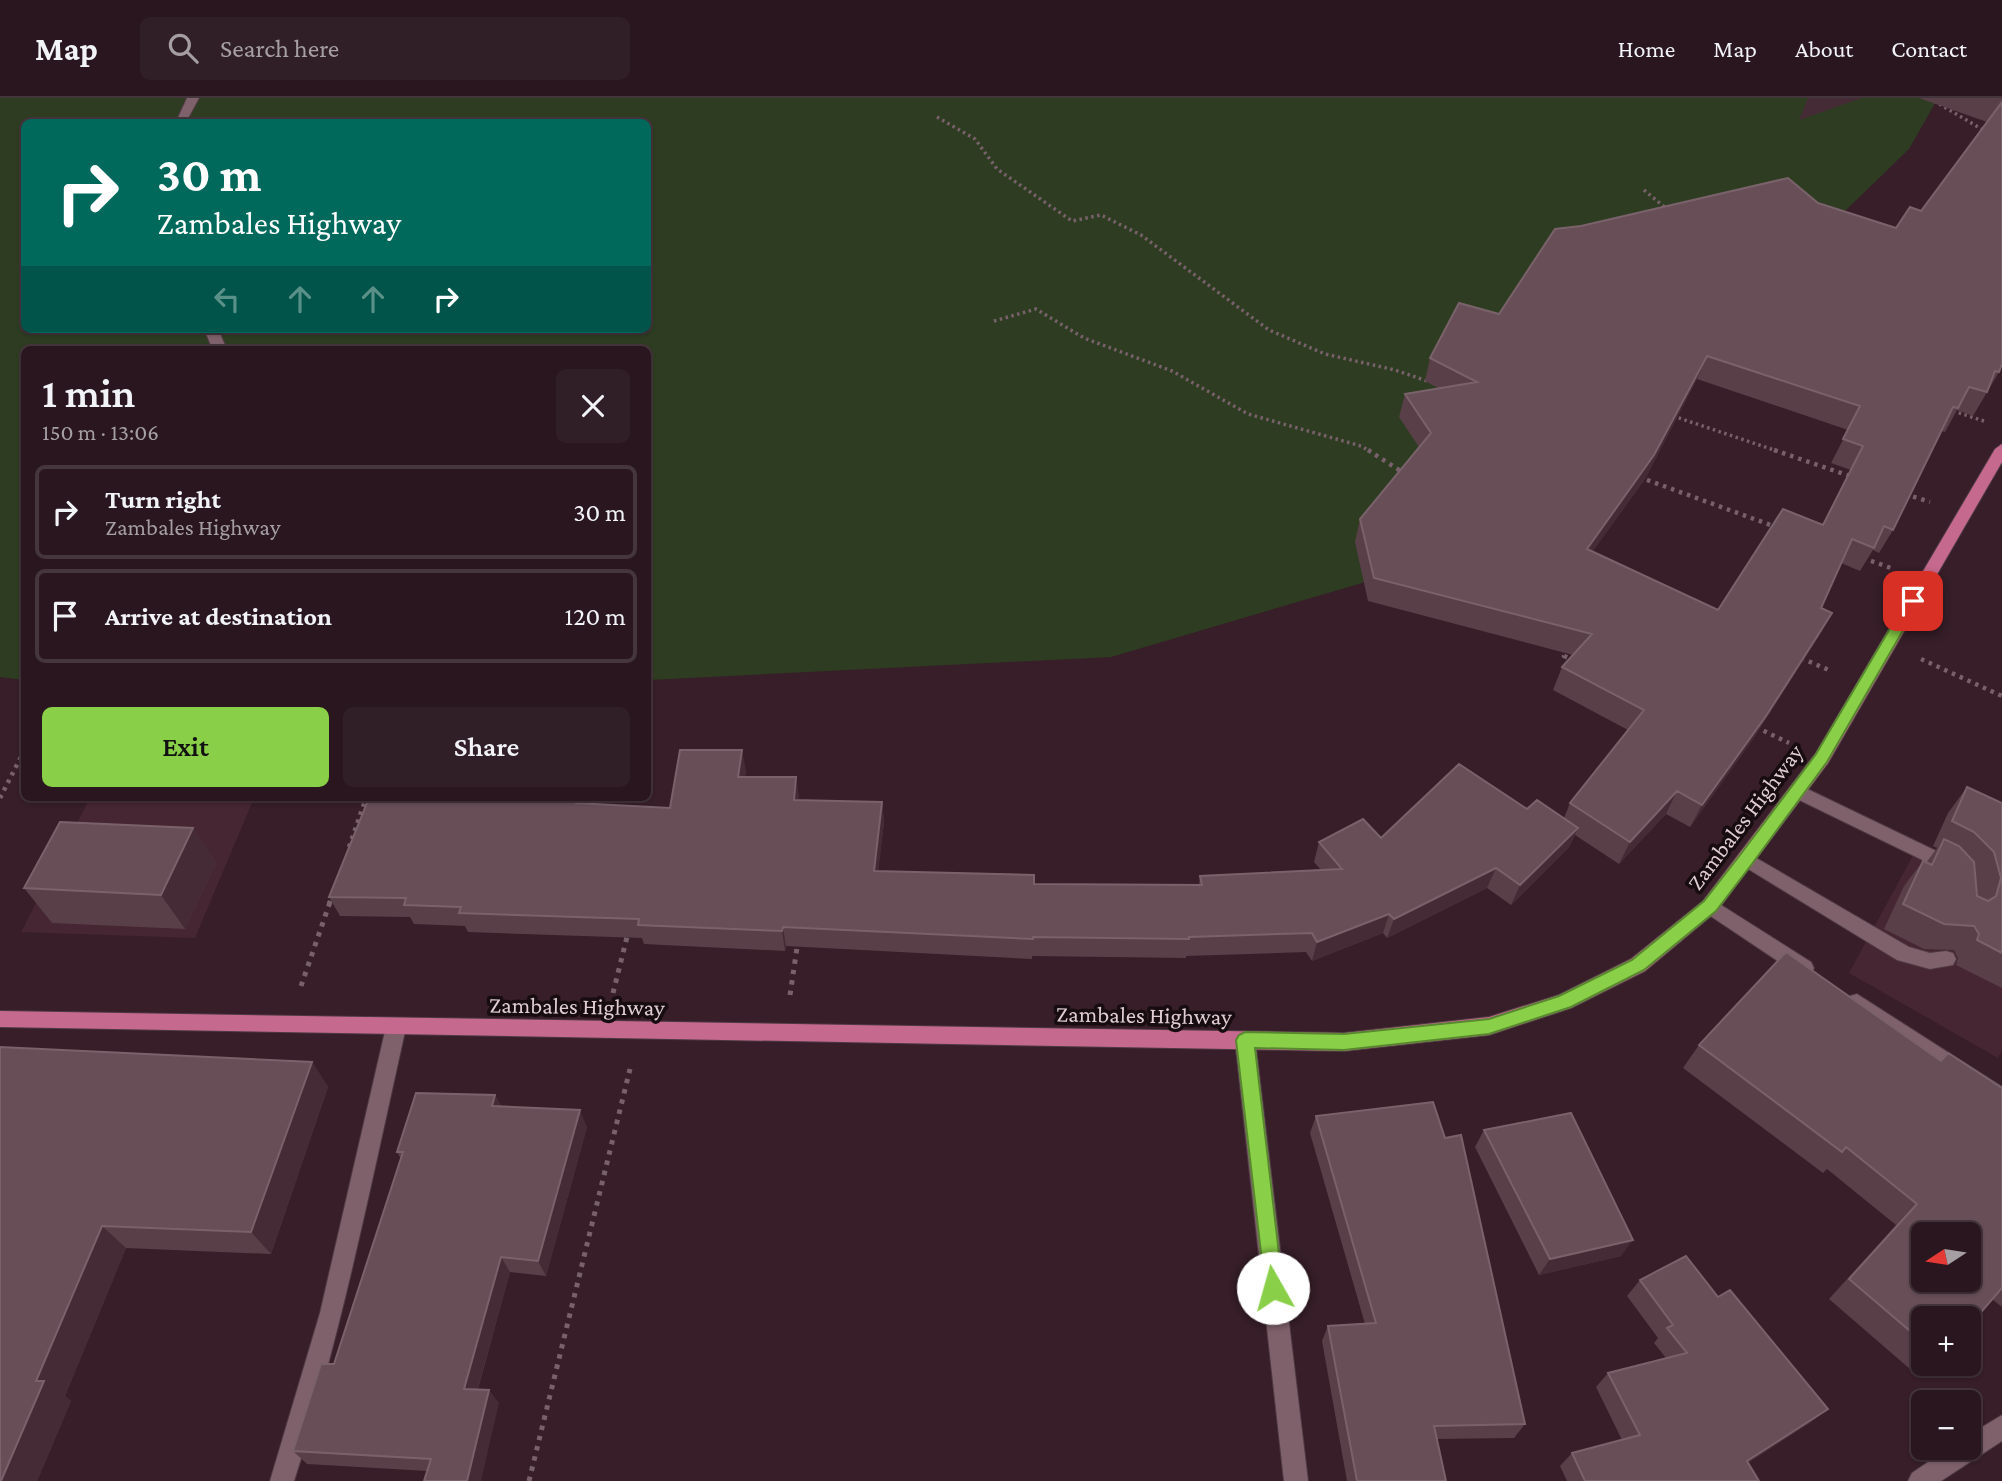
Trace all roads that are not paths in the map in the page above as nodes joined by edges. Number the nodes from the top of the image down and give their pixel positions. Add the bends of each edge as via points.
1 (193, 98) edge
2 (182, 119) edge
3 (2002, 449) edge
4 (1797, 791) junction
5 (1746, 859) junction
6 (1963, 875) edge
7 (1710, 906) junction
8 (1946, 959) edge
9 (1815, 975) edge
10 (1838, 990) edge
11 (0, 1019) edge
12 (396, 1027) junction
13 (1245, 1040) junction
14 (2002, 1098) edge
15 (2002, 1427) edge
16 (282, 1481) edge
17 (1296, 1481) edge
18 (1920, 1481) edge

1 - 2 street
3 - 4 main road, Zambales Highway via 1822,758
4 - 5 main road, Zambales Highway
4 - 6 street
5 - 7 main road, Zambales Highway
5 - 8 street via 1904,954 1930,961
7 - 9 street
7 - 13 main road, Zambales Highway via 1638,965 1564,1002 1489,1026 1344,1042
10 - 14 street
11 - 12 main road, Zambales Highway
12 - 13 main road, Zambales Highway
12 - 16 street via 322,1349
13 - 17 street
15 - 18 street

